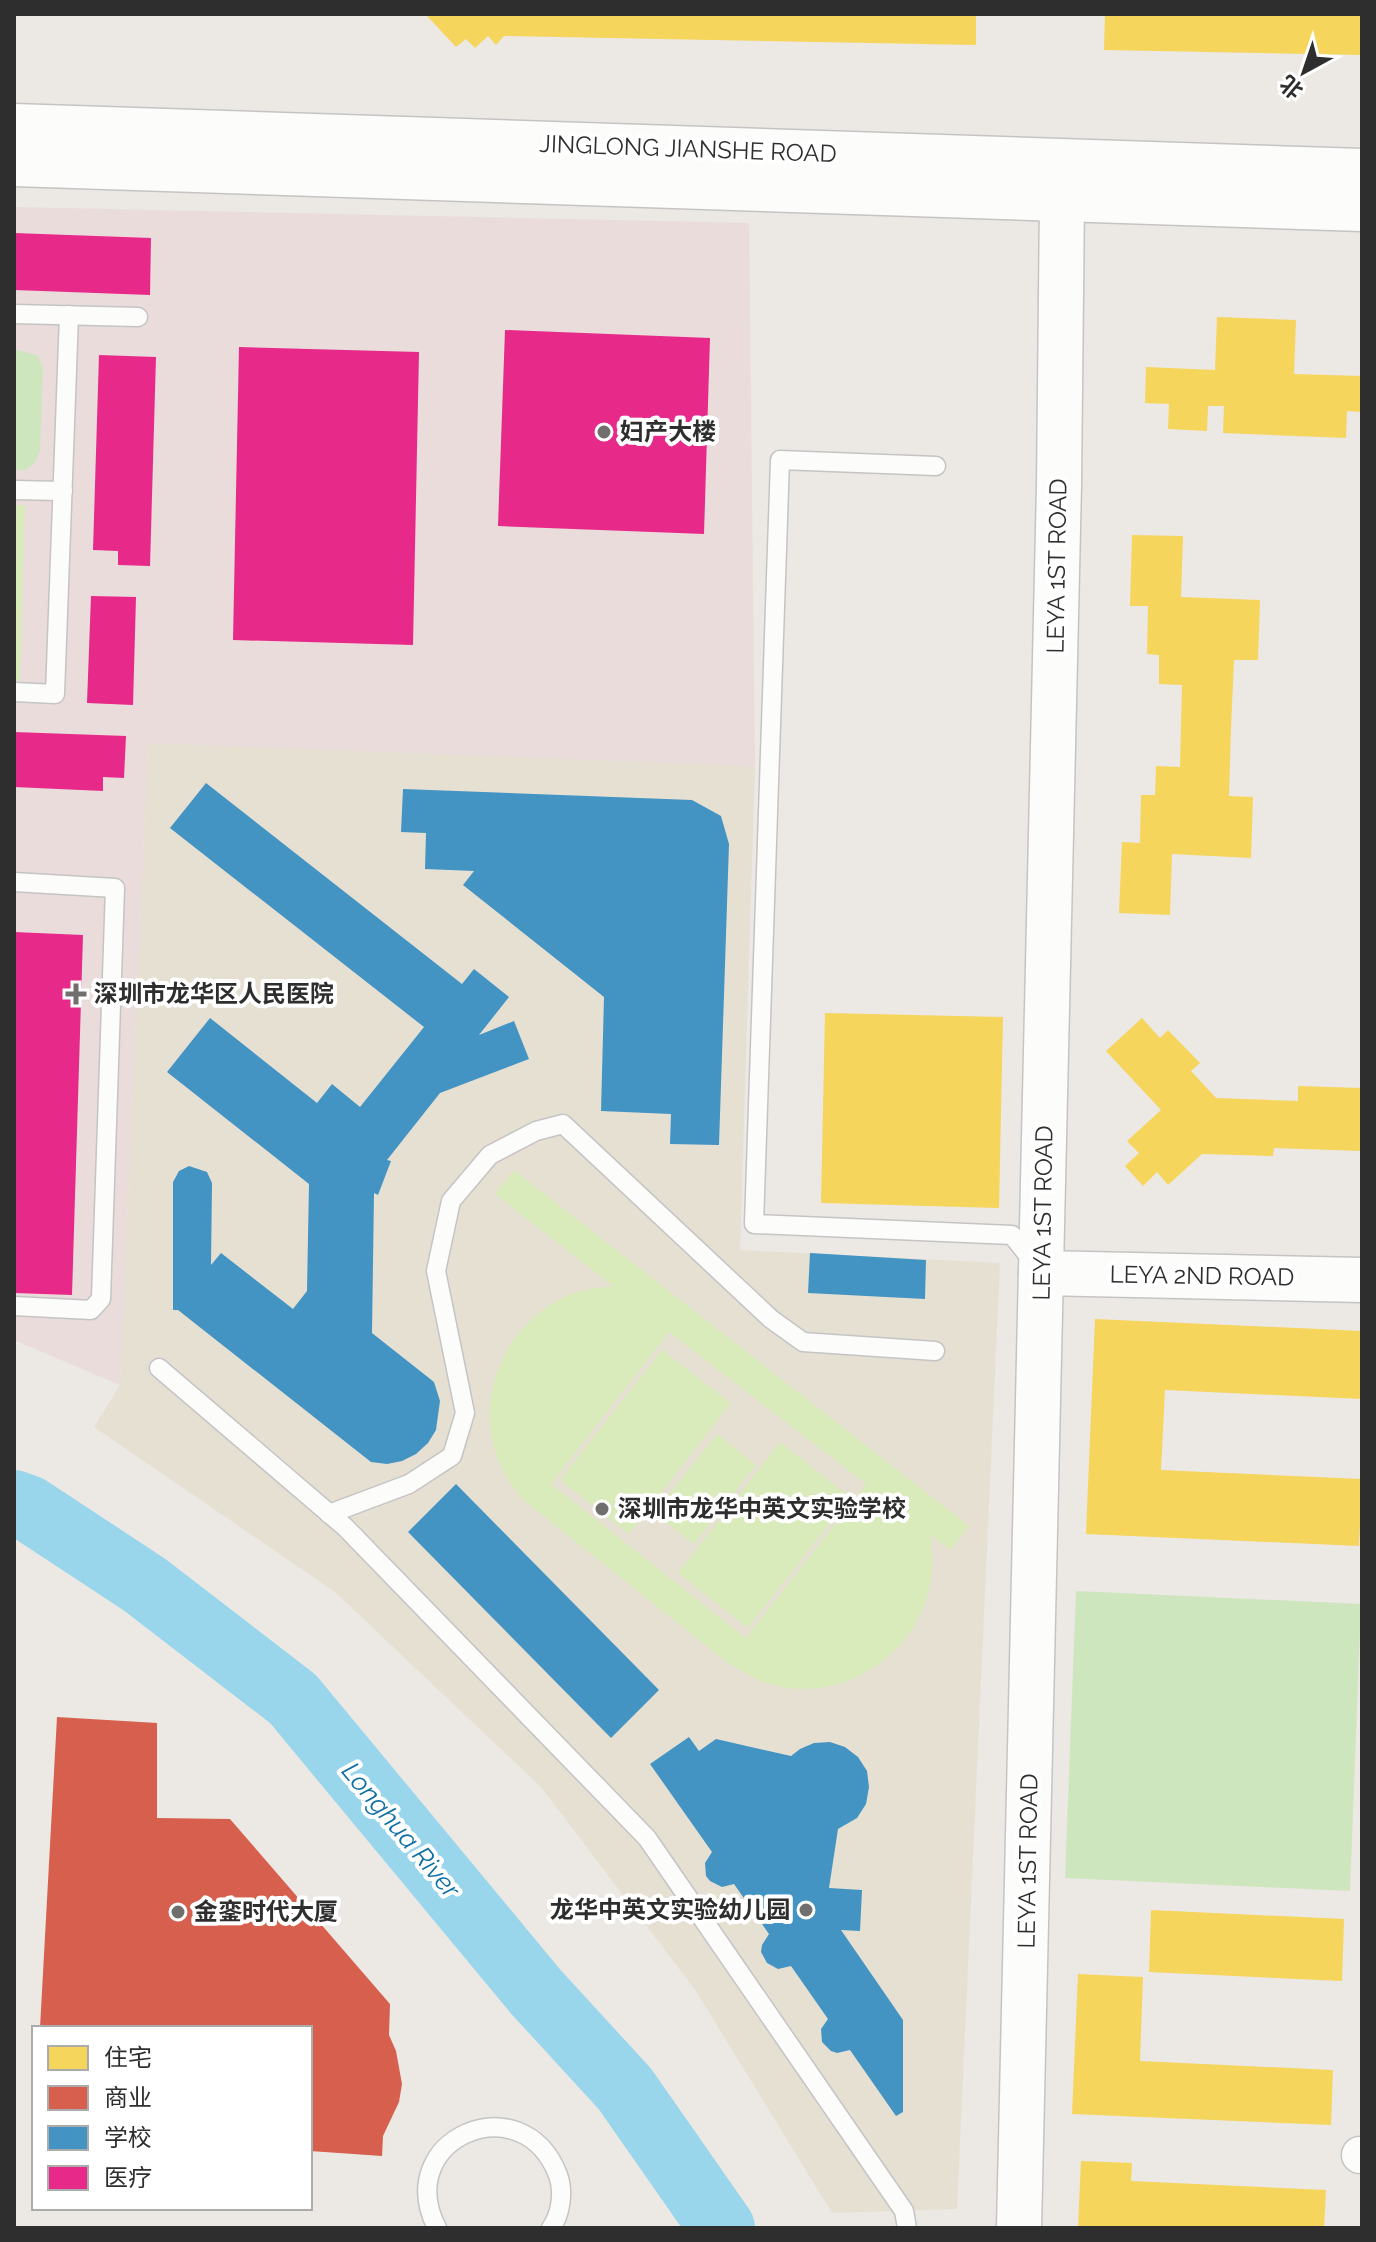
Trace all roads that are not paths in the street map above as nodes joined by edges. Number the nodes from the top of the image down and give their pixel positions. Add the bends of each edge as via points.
1 (14, 126) edge
2 (14, 164) edge
3 (1362, 171) edge
4 (1062, 199) junction
5 (1362, 209) edge
6 (14, 314) edge
7 (69, 315) junction
8 (138, 317) dead end
9 (936, 466) dead end
10 (14, 490) edge
11 (63, 491) junction
12 (14, 692) edge
13 (14, 882) edge
14 (1041, 1273) junction
15 (1362, 1280) edge
16 (14, 1306) edge
17 (935, 1351) dead end
18 (159, 1368) dead end
19 (329, 1514) junction
20 (437, 2228) edge
21 (551, 2228) edge
22 (907, 2228) edge
23 (1019, 2228) edge

1 - 3 main road, JINGLONG JIANSHE ROAD
2 - 4 main road, JINGLONG JIANSHE ROAD
4 - 5 main road, JINGLONG JIANSHE ROAD
4 - 14 main road, LEYA 1ST ROAD
6 - 7 lane
7 - 8 lane
7 - 11 lane
9 - 14 lane via 780,460 754,1224 1012,1235
10 - 11 lane
11 - 12 lane via 55,694
13 - 16 lane via 115,888 101,1299 91,1310
14 - 15 main road, LEYA 2ND ROAD
14 - 23 main road, LEYA 1ST ROAD
17 - 19 lane via 803,1342 771,1319 563,1124 536,1131 490,1155 451,1201 436,1271 465,1413 452,1456 409,1484
18 - 19 lane
19 - 22 lane via 647,1838 904,2211
20 - 21 lane via 427,2200 437,2157 464,2133 504,2127 541,2145 553,2162 561,2202

